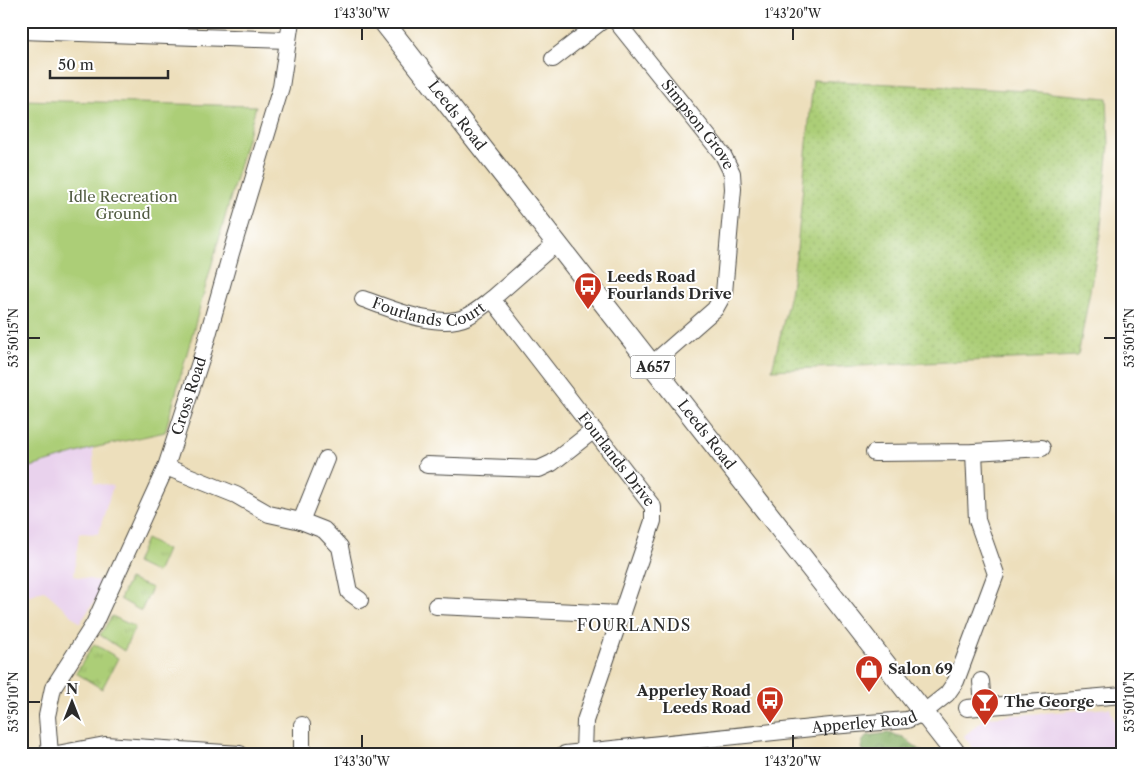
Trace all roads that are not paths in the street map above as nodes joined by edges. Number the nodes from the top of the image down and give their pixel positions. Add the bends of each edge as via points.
1 (291, 21) edge
2 (384, 21) edge
3 (602, 21) edge
4 (616, 21) edge
5 (168, 29) edge
6 (21, 31) edge
7 (288, 40) junction
8 (553, 59) dead end
9 (556, 243) junction
10 (363, 299) dead end
11 (492, 299) junction
12 (651, 365) junction
13 (594, 430) junction
14 (1042, 448) dead end
15 (974, 452) junction
16 (874, 453) dead end
17 (326, 459) dead end
18 (427, 465) dead end
19 (166, 467) junction
20 (301, 522) junction
21 (360, 600) dead end
22 (436, 606) dead end
23 (622, 614) junction
24 (981, 681) dead end
25 (1123, 695) edge
26 (923, 713) junction
27 (302, 725) dead end
28 (157, 751) edge
29 (584, 752) junction
30 (50, 754) edge
31 (57, 754) edge
32 (240, 754) edge
33 (302, 754) edge
34 (565, 754) edge
35 (956, 754) edge

1 - 7 street, Cross Road
2 - 9 main road, Leeds Road / A657
3 - 8 street
4 - 12 street, Simpson Grove via 723,155 732,173 724,293 715,309
5 - 6 street
5 - 7 street
7 - 19 street, Cross Road via 281,87
9 - 11 street
9 - 12 main road, Leeds Road / A657
10 - 11 street, Fourlands Court via 426,320 445,321 465,318
11 - 13 street, Fourlands Drive
12 - 26 main road, Leeds Road / A657
13 - 18 street via 552,463 539,469
13 - 23 street, Fourlands Drive via 654,507 654,521
14 - 15 street
15 - 16 street
15 - 26 street via 977,520 996,574 956,681 947,694
17 - 20 street
19 - 20 street via 236,496 269,514
19 - 30 street, Cross Road via 94,624 52,688 47,716
20 - 21 street via 324,530 340,547 350,592
22 - 23 street
23 - 29 street, Fourlands Drive via 585,721
24 - 25 street via 975,707
26 - 29 street, Apperley Road via 907,720
26 - 35 main road, Leeds Road / A657
27 - 33 street
28 - 31 street via 105,745
28 - 32 street
29 - 34 street, Apperley Road

